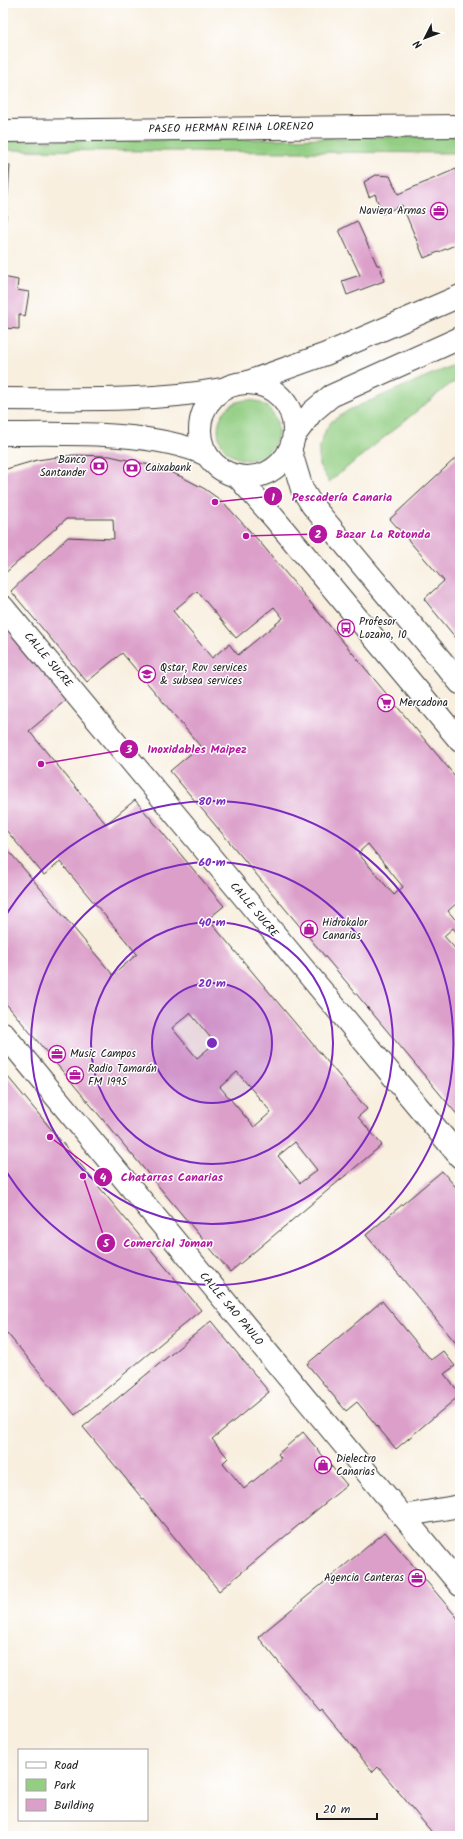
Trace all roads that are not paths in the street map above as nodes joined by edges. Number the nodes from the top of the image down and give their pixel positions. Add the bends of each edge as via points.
1 (460, 126) edge
2 (3, 131) edge
3 (460, 296) edge
4 (460, 338) edge
5 (245, 383) junction
6 (222, 390) junction
7 (3, 399) edge
8 (7, 435) edge
9 (292, 443) junction
10 (207, 455) junction
11 (237, 476) junction
12 (3, 607) edge
13 (460, 683) edge
14 (460, 741) edge
15 (3, 1032) edge
16 (460, 1157) edge
17 (460, 1506) edge
18 (403, 1516) junction
19 (460, 1585) edge

1 - 2 street, PASEO HERMAN REINA LORENZO
3 - 5 street via 326,354
4 - 9 street via 331,396 312,412
5 - 6 street via 233,384
5 - 9 street via 261,384 275,391 286,402 292,416
6 - 7 street via 185,396 126,400
6 - 10 street via 211,399 203,412 201,441
8 - 10 street via 124,436 185,447
9 - 11 street via 282,463 268,472 253,477
9 - 13 street via 302,489 312,505
10 - 11 street via 214,465
11 - 14 street
12 - 16 street, CALLE SUCRE
15 - 18 street, CALLE SAO PAULO
17 - 18 street
18 - 19 street, CALLE SAO PAULO

